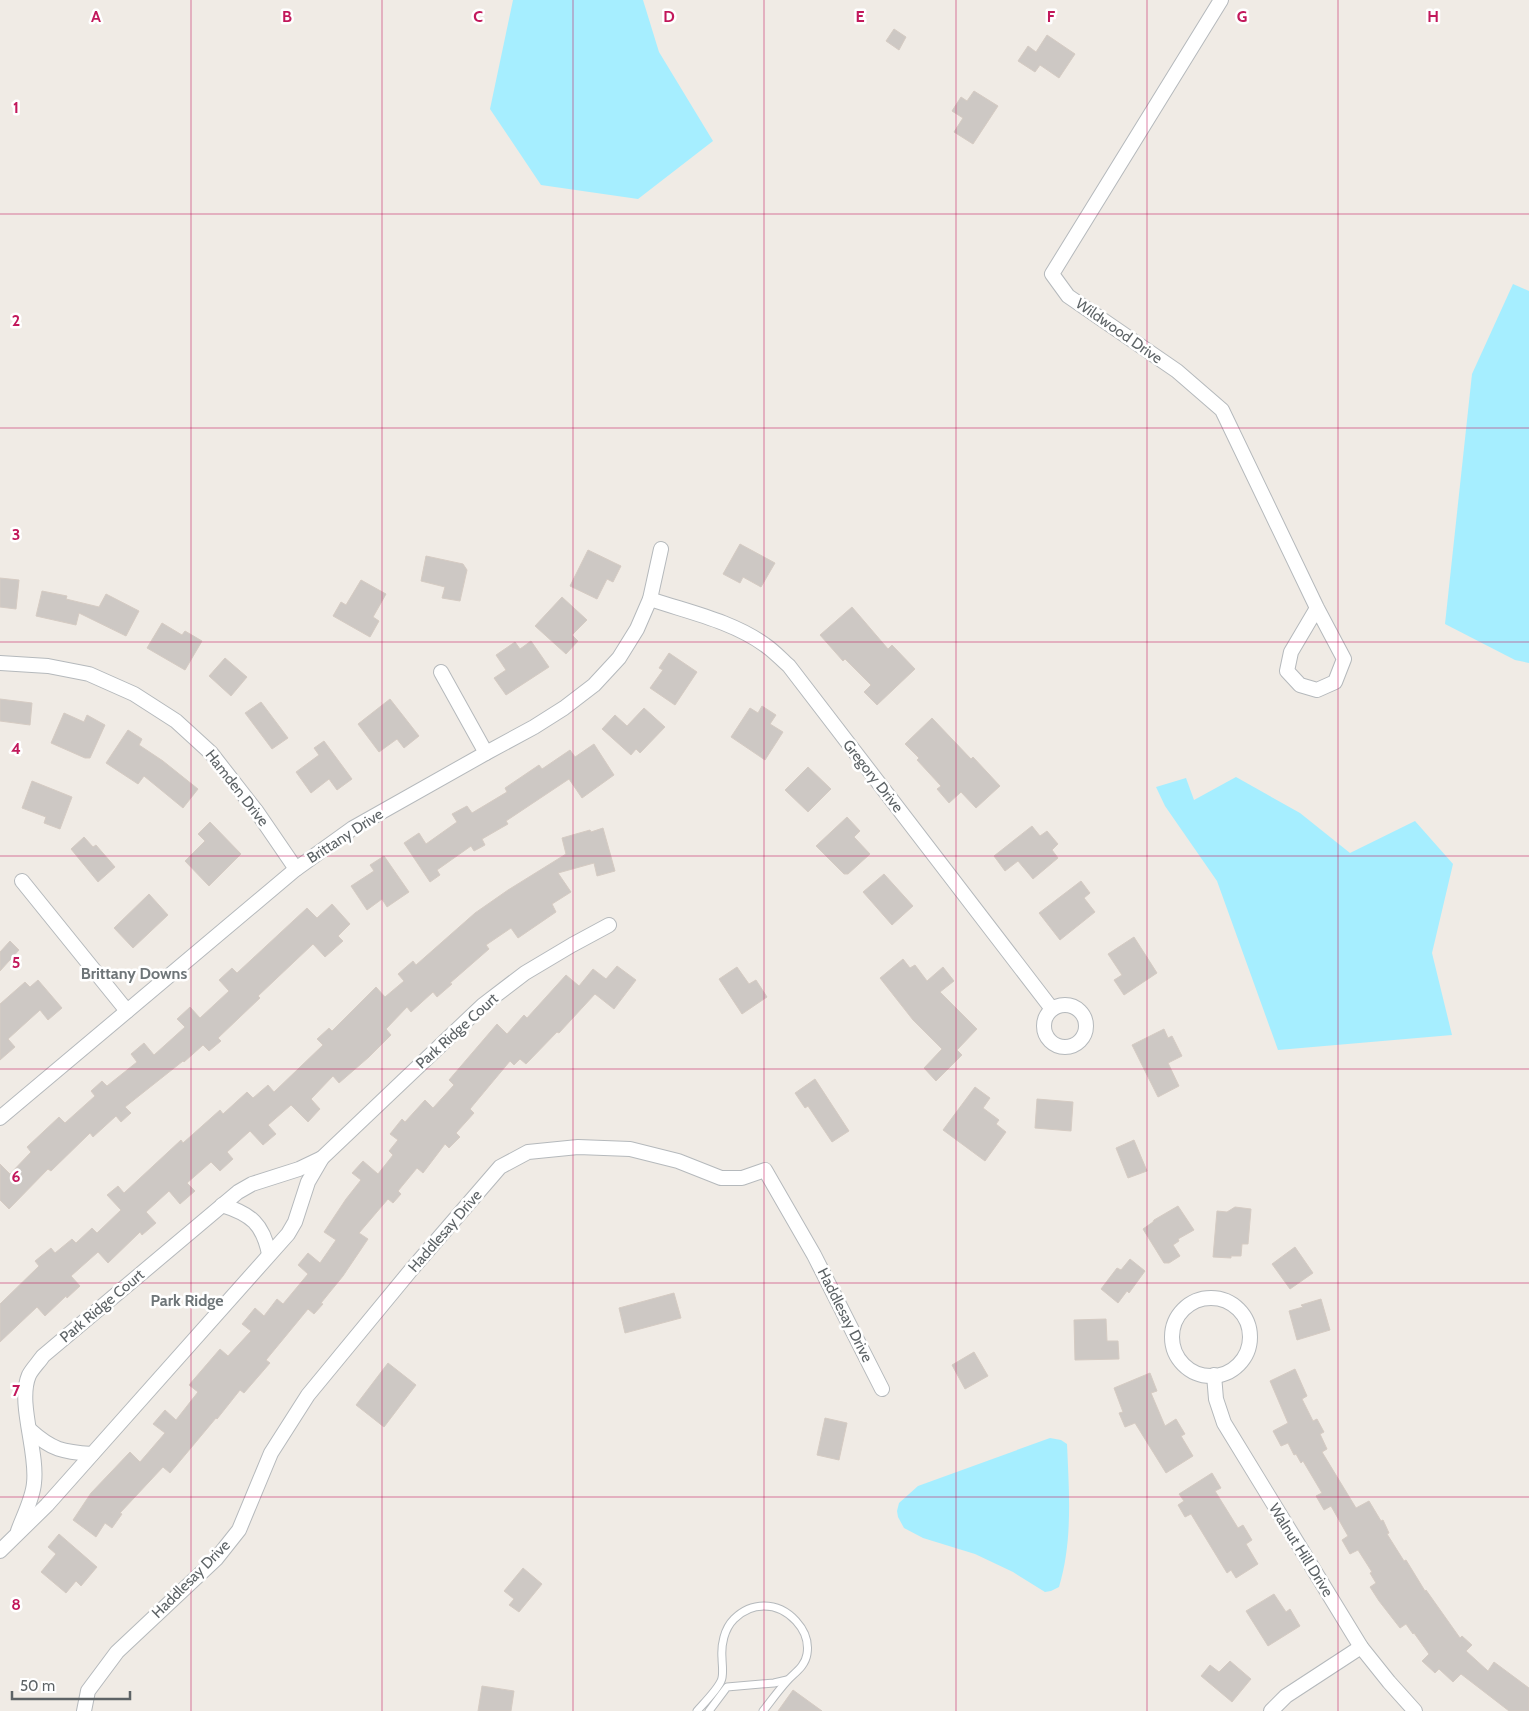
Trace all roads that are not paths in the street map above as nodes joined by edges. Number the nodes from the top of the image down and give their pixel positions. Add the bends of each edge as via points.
1 (1221, 0) edge
2 (661, 549) dead end
3 (650, 599) junction
4 (1318, 608) junction
5 (0, 663) edge
6 (441, 672) dead end
7 (486, 753) junction
8 (296, 868) junction
9 (22, 881) dead end
10 (609, 925) dead end
11 (1052, 1009) dead end
12 (127, 1011) junction
13 (0, 1118) edge
14 (322, 1158) junction
15 (222, 1205) junction
16 (269, 1254) junction
17 (1214, 1376) junction
18 (882, 1389) dead end
19 (30, 1430) junction
20 (92, 1454) junction
21 (17, 1534) junction
22 (0, 1551) edge
23 (1361, 1647) junction
24 (787, 1680) junction
25 (84, 1711) edge
26 (697, 1711) edge
27 (709, 1711) edge
28 (763, 1711) edge
29 (1271, 1711) edge
30 (1415, 1711) edge

1 - 4 street, Wildwood Drive via 1052,274 1068,296 1177,371 1222,410
2 - 3 street, Brittany Drive
3 - 7 street, Brittany Drive via 619,658 594,686 534,727
3 - 11 street, Gregory Drive via 741,632 765,645 789,666
4 - 4 street, Wildwood Drive via 1344,659 1335,682 1317,690 1300,685 1287,671 1291,652
5 - 8 street, Hamden Drive via 48,666 90,674 134,694 176,722 211,753
6 - 7 street
7 - 8 street, Brittany Drive via 353,828
8 - 12 street, Brittany Drive
9 - 12 street
10 - 14 street, Park Ridge Court via 525,973 483,1005
12 - 13 street, Brittany Drive
14 - 15 street, Park Ridge Court via 252,1184
14 - 16 street, Park Ridge Court via 308,1182 295,1222
15 - 16 street via 249,1216 266,1239
15 - 19 street, Park Ridge Court via 43,1356 29,1374 25,1391
16 - 20 street, Park Ridge Court
17 - 17 street via 1237,1366 1250,1344 1250,1331 1243,1314 1229,1301 1204,1298 1182,1311 1172,1335 1174,1348 1189,1369
17 - 23 street, Walnut Hill Drive via 1216,1399 1224,1423
18 - 25 street, Haddlesay Drive via 814,1255 766,1170 742,1178 721,1178 678,1161 630,1149 578,1147 528,1152 500,1167 308,1395 271,1452 239,1530 216,1559 117,1652 88,1691
19 - 20 street via 59,1450
19 - 21 street, Park Ridge Court via 34,1484
20 - 21 street, Park Ridge Court
21 - 22 street, Park Ridge Court
23 - 29 street via 1286,1696
23 - 30 street, Walnut Hill Drive
24 - 26 lane via 804,1664 807,1654 805,1635 792,1617 782,1610 771,1606 752,1608 742,1612 725,1632 721,1681
24 - 27 lane via 727,1688
24 - 28 lane

